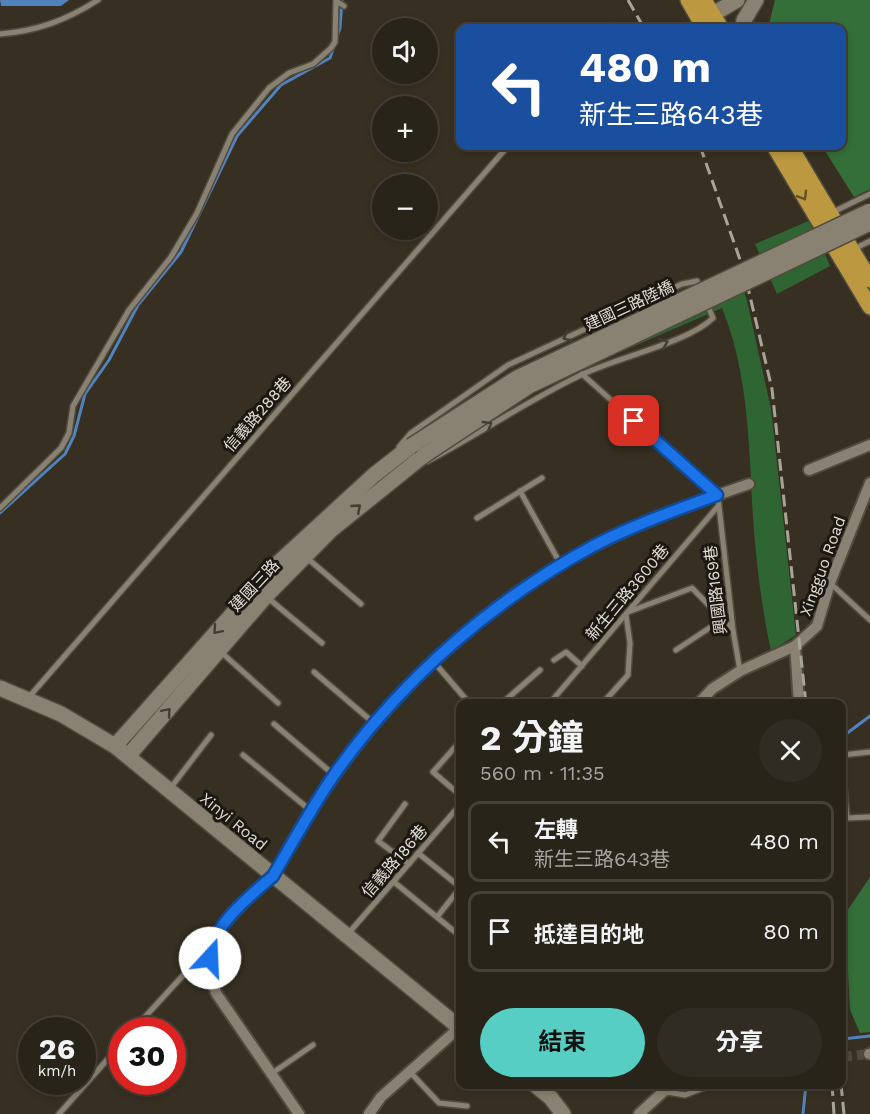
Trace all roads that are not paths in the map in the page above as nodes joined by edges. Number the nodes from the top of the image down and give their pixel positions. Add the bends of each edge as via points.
1 (99, 0) edge
2 (737, 0) edge
3 (756, 0) edge
4 (344, 6) dead end
5 (702, 10) edge
6 (716, 24) edge
7 (744, 24) edge
8 (0, 34) edge
9 (505, 150) edge
10 (776, 150) edge
11 (792, 150) edge
12 (870, 194) edge
13 (870, 211) edge
14 (831, 213) junction
15 (870, 223) edge
16 (870, 241) edge
17 (852, 250) junction
18 (870, 279) edge
19 (870, 307) edge
20 (582, 374) junction
21 (870, 445) edge
22 (417, 451) junction
23 (810, 470) dead end
24 (381, 478) junction
25 (542, 478) dead end
26 (870, 483) edge
27 (749, 484) dead end
28 (520, 491) junction
29 (718, 500) junction
30 (0, 508) edge
31 (477, 518) dead end
32 (306, 556) junction
33 (561, 565) junction
34 (830, 583) junction
35 (266, 597) junction
36 (361, 604) dead end
37 (626, 613) junction
38 (723, 619) junction
39 (870, 620) edge
40 (733, 630) junction
41 (322, 643) dead end
42 (795, 646) junction
43 (676, 650) dead end
44 (219, 651) junction
45 (432, 660) junction
46 (554, 660) dead end
47 (582, 666) junction
48 (540, 670) dead end
49 (740, 671) junction
50 (314, 672) dead end
51 (0, 688) edge
52 (466, 699) edge
53 (507, 699) edge
54 (553, 699) edge
55 (608, 699) edge
56 (703, 699) edge
57 (798, 699) edge
58 (27, 700) junction
59 (278, 703) dead end
60 (274, 724) dead end
61 (375, 724) junction
62 (211, 735) dead end
63 (115, 746) junction
64 (456, 746) dead end
65 (870, 752) edge
66 (243, 754) dead end
67 (846, 755) edge
68 (128, 756) junction
69 (334, 775) junction
70 (168, 791) junction
71 (456, 792) edge
72 (405, 804) dead end
73 (846, 808) edge
74 (456, 810) edge
75 (312, 811) junction
76 (870, 817) edge
77 (418, 853) junction
78 (409, 864) junction
79 (273, 876) junction
80 (394, 882) junction
81 (456, 884) edge
82 (456, 892) edge
83 (437, 917) junction
84 (456, 933) edge
85 (347, 935) junction
86 (211, 945) junction
87 (145, 1017) edge
88 (456, 1024) edge
89 (456, 1031) edge
90 (313, 1046) dead end
91 (108, 1060) edge
92 (410, 1071) junction
93 (271, 1074) junction
94 (540, 1089) edge
95 (662, 1089) edge
96 (666, 1089) edge
97 (701, 1089) edge
98 (551, 1098) junction
99 (467, 1106) dead end
100 (59, 1114) edge
101 (299, 1114) edge
102 (369, 1114) edge
103 (563, 1114) edge
104 (574, 1114) edge
105 (639, 1114) edge

1 - 8 lane via 58,22
2 - 5 street
3 - 7 street
4 - 30 lane via 336,1 331,48 313,64 289,73 269,88 232,134 197,213 171,257 129,310 73,406 69,433 61,448
5 - 6 main road
9 - 58 lane, 信義路288巷
10 -> 19 main road
11 - 14 main road
12 - 14 lane
13 - 22 street, 建國三路陸橋, bridge via 517,378
14 - 17 main road
15 - 22 street, 建國三路陸橋, bridge via 529,386
16 - 17 lane
17 - 18 main road
24 -> 20 lane
20 -> 24 lane via 696,332 706,324 713,318 697,281 682,284 507,365 411,434
20 - 29 lane
21 - 23 street
22 - 24 street, 建國三路
32 -> 24 street, 建國三路
24 -> 63 street, 建國三路 via 276,564
25 - 28 lane
26 - 34 street, Xingguo Road
27 - 29 street
28 - 31 lane
28 - 33 lane
29 - 33 street via 635,527
29 - 37 lane, 新生三路3600巷
29 - 40 lane, 興國路169巷
32 - 35 street, 建國三路
32 - 36 lane
33 - 45 street
34 - 39 lane
34 - 42 street, Xingguo Road via 817,626
35 - 41 lane
35 - 44 street, 建國三路
37 - 38 lane via 692,588
37 - 47 lane, 新生三路3600巷
37 - 55 lane via 630,643 628,675
38 - 40 lane
38 - 43 lane
40 - 49 lane, 興國路169巷
42 - 49 street, Xingguo Road
42 - 57 street
44 - 59 lane
68 -> 44 street, 建國三路
45 - 52 lane
45 - 61 street
46 - 47 lane via 566,652
47 - 54 lane, 新生三路3600巷
48 - 53 lane
49 - 56 street, Xingguo Road
50 - 61 lane
51 - 58 street, Xinyi Road
58 - 63 street, Xinyi Road via 61,714
60 - 69 lane
61 - 69 street
62 - 70 lane
63 - 68 street, Xinyi Road
64 - 71 lane via 433,772
65 - 67 lane
66 - 75 lane
68 - 70 street, Xinyi Road
69 - 75 street
70 - 79 street, Xinyi Road
72 - 78 lane via 378,841
73 - 76 lane via 847,819
74 - 77 lane, 信義路186巷
75 - 79 street
77 - 78 lane, 信義路186巷
77 - 81 lane
78 - 80 lane, 信義路186巷
79 - 85 street, Xinyi Road
79 - 86 street via 232,917
80 - 83 lane
80 - 85 lane, 信義路186巷
82 - 83 lane
83 - 84 lane
85 - 88 street, Xinyi Road
86 - 87 lane
86 - 93 street via 210,972 216,993
89 - 92 street
90 - 93 lane
91 - 100 lane
92 - 99 lane via 439,1103
92 - 102 street via 381,1097
93 - 101 street
94 - 98 street
95 - 105 street
96 - 97 lane via 685,1095
98 - 103 street
98 - 104 street

